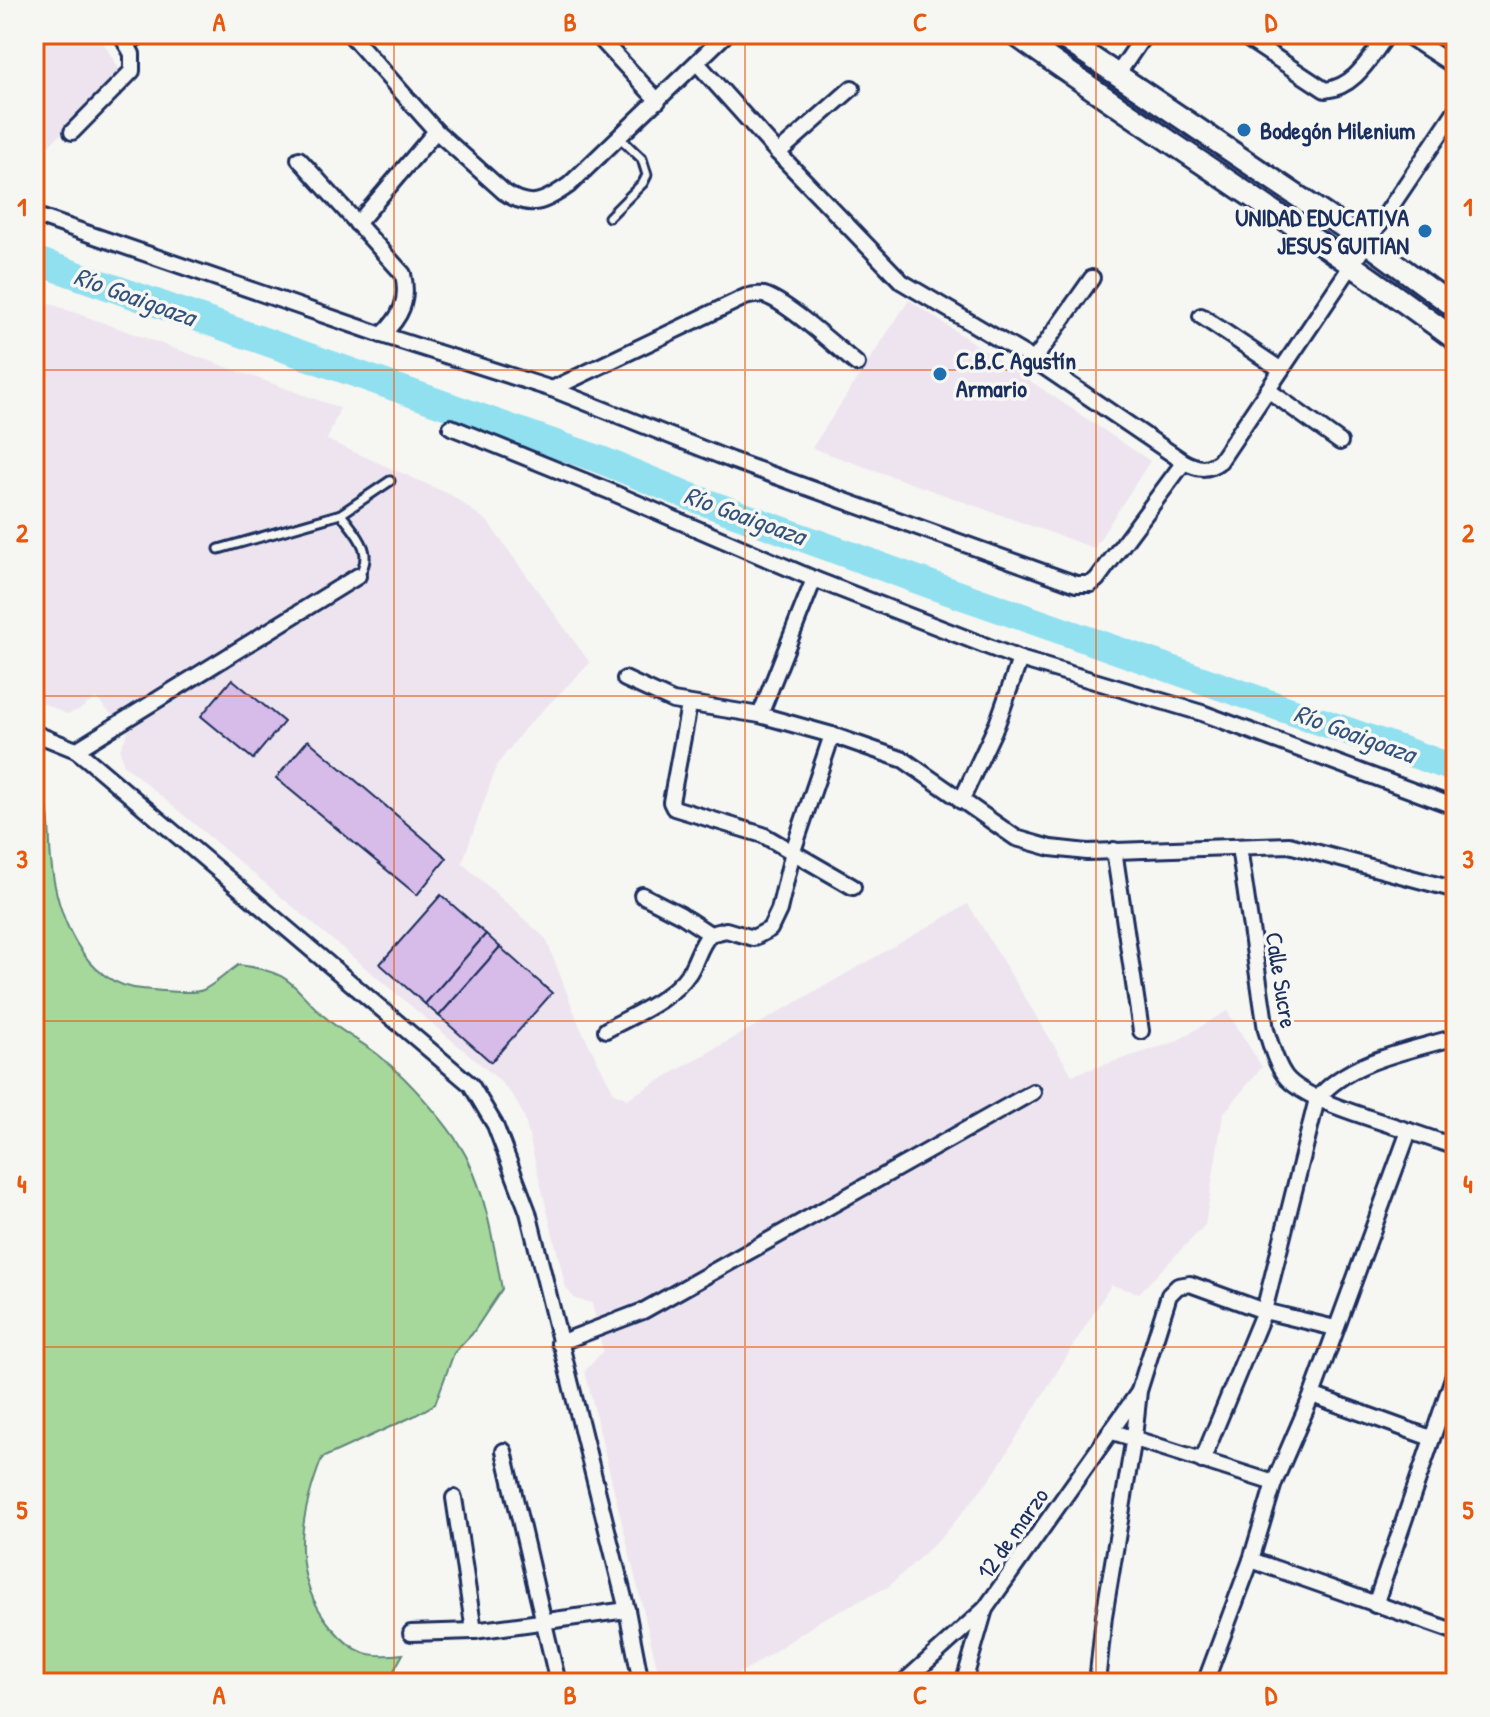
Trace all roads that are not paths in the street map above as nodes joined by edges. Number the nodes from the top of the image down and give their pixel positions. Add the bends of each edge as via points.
1 (143, 34) edge
2 (350, 34) edge
3 (596, 34) edge
4 (726, 34) edge
5 (1014, 34) edge
6 (1057, 34) edge
7 (1145, 34) edge
8 (1240, 34) edge
9 (1388, 34) edge
10 (1405, 34) edge
11 (124, 39) edge
12 (698, 64) junction
13 (1456, 67) edge
14 (1117, 75) junction
15 (852, 88) dead end
16 (658, 101) junction
17 (1456, 110) edge
18 (436, 131) junction
19 (72, 132) dead end
20 (619, 137) junction
21 (778, 153) junction
22 (299, 159) dead end
23 (34, 215) edge
24 (609, 217) dead end
25 (357, 224) junction
26 (1367, 243) junction
27 (1351, 266) junction
28 (1092, 278) dead end
29 (1456, 308) edge
30 (1201, 316) dead end
31 (382, 335) junction
32 (1456, 340) edge
33 (1034, 360) junction
34 (857, 364) dead end
35 (1280, 369) junction
36 (552, 389) junction
37 (1268, 390) junction
38 (451, 427) dead end
39 (1340, 442) dead end
40 (1184, 462) junction
41 (390, 481) dead end
42 (341, 514) junction
43 (219, 549) dead end
44 (358, 576) joint
45 (814, 579) junction
46 (1020, 659) junction
47 (625, 679) dead end
48 (689, 705) junction
49 (760, 715) junction
50 (34, 733) edge
51 (832, 735) junction
52 (76, 750) junction
53 (961, 801) junction
54 (1456, 807) edge
55 (1239, 847) junction
56 (1114, 850) junction
57 (793, 851) junction
58 (853, 887) dead end
59 (1456, 890) edge
60 (642, 895) dead end
61 (710, 934) junction
62 (606, 1030) dead end
63 (1141, 1031) dead end
64 (1456, 1037) edge
65 (1033, 1092) dead end
66 (1317, 1099) junction
67 (1409, 1131) junction
68 (1456, 1147) edge
69 (1264, 1311) junction
70 (1335, 1328) junction
71 (559, 1343) junction
72 (1456, 1369) edge
73 (1139, 1391) junction
74 (1312, 1395) junction
75 (1110, 1431) junction
76 (1134, 1437) junction
77 (1431, 1438) junction
78 (504, 1451) dead end
79 (1202, 1461) junction
80 (1274, 1483) junction
81 (454, 1498) dead end
82 (1251, 1560) junction
83 (1375, 1605) junction
84 (985, 1609) junction
85 (627, 1610) junction
86 (545, 1622) junction
87 (474, 1631) junction
88 (1456, 1632) edge
89 (411, 1633) dead end
90 (558, 1683) edge
91 (641, 1683) edge
92 (903, 1683) edge
93 (961, 1683) edge
94 (1097, 1683) edge
95 (1205, 1683) edge

1 - 11 street
2 - 18 street
3 - 16 street
4 - 12 street
5 - 27 main road
6 - 14 main road
7 - 14 street
8 - 9 street via 1325,90 1341,89 1353,80
10 - 13 street
11 - 19 street via 133,60 129,76
12 - 16 street
12 - 21 street
14 - 26 main road
15 - 21 street
16 - 20 street
17 - 26 street
18 - 20 street via 504,192 531,203 569,185
18 - 25 street
20 - 24 lane via 642,159 647,175
21 - 33 street via 902,282
22 - 25 street
23 - 31 street
25 - 31 street via 403,274 404,305
26 - 27 street
26 - 29 main road
27 - 32 main road
27 - 35 street
28 - 33 street
30 - 35 street
31 - 36 street
33 - 40 street
34 - 36 street via 786,308 756,295
35 - 37 street
36 - 40 street via 731,460 1076,584 1097,579
37 - 39 street
37 - 40 street via 1220,461 1204,469
38 - 45 street
41 - 42 lane
42 - 43 lane
42 - 44 lane via 366,549 365,567
44 - 52 street
45 - 46 street
45 - 49 street
46 - 53 street
46 - 54 street via 1202,713
47 - 48 street
48 - 49 street
48 - 57 street via 674,808 763,835
49 - 51 street
50 - 52 street
51 - 53 street via 904,760
51 - 57 street
52 - 71 street via 471,1085 495,1125 528,1212
53 - 56 street via 1016,838 1051,848
55 - 56 street
55 - 59 street via 1289,845
55 - 66 street, Calle Sucre via 1270,1043 1286,1078
56 - 63 street
57 - 58 street
57 - 61 street via 770,929 753,938 726,930
60 - 61 street
61 - 62 street via 680,984
64 - 66 street via 1350,1072 1329,1084
65 - 71 street via 643,1311
66 - 67 street, Calle Sucre
66 - 69 street
67 - 68 street, Calle Sucre
67 - 70 street
69 - 70 street
69 - 73 street via 1190,1284 1178,1286 1169,1295
69 - 79 street
70 - 74 street
71 - 85 street
72 - 77 street
73 - 75 street, 12 de marzo
73 - 76 street
74 - 77 street
74 - 80 street
75 - 76 street
75 - 84 street, 12 de marzo
76 - 79 street
76 - 94 street
77 - 83 street
78 - 86 street
79 - 80 street
80 - 82 street
81 - 87 street
82 - 83 street
82 - 95 street
83 - 88 street
84 - 92 street, 12 de marzo
84 - 93 street
85 - 86 street
85 - 91 street
86 - 87 street
86 - 90 street
87 - 89 street

